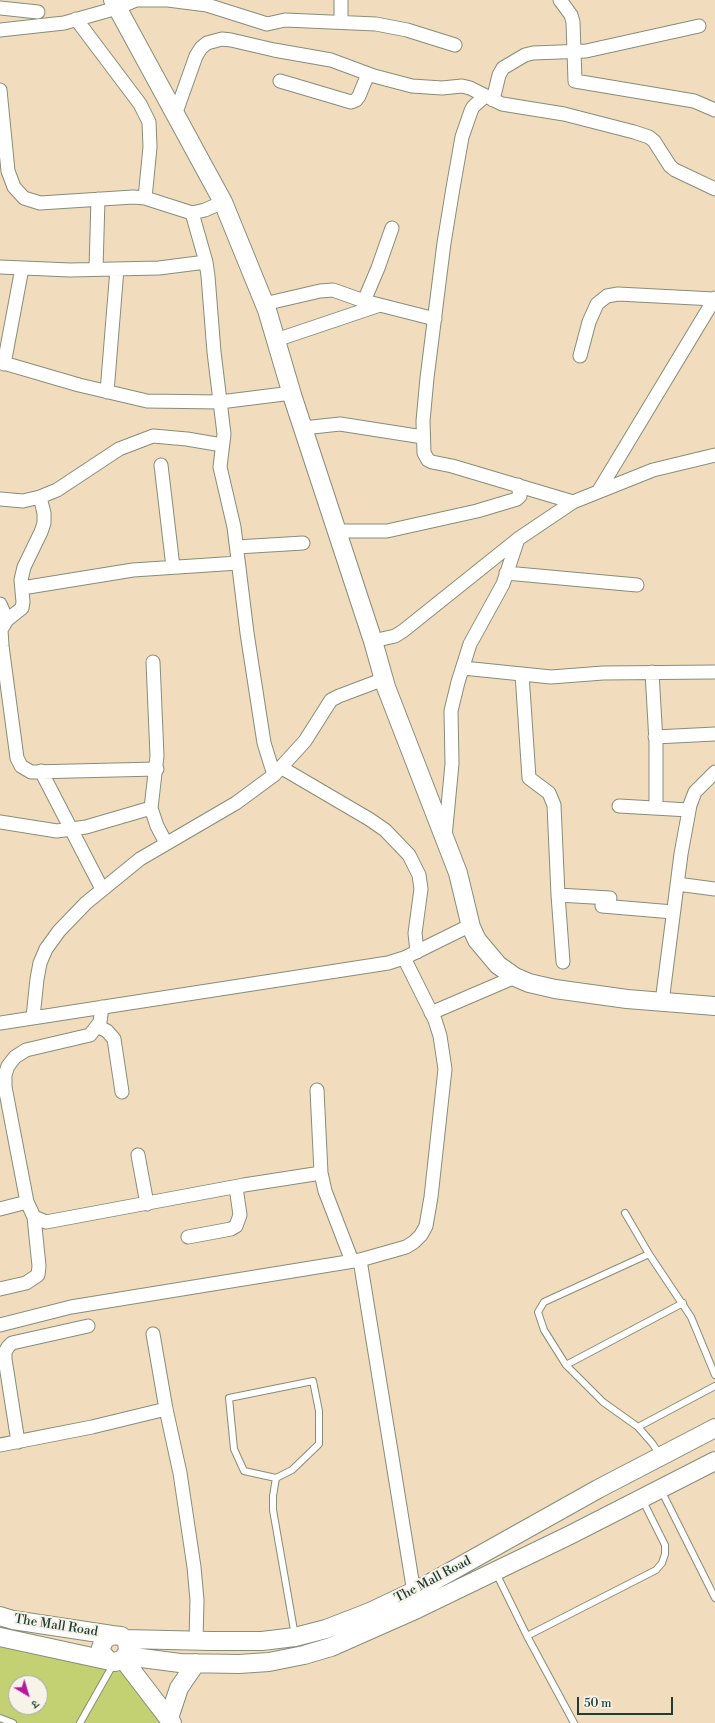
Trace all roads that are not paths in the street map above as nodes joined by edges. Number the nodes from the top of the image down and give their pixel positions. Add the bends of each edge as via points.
1 (136, 0) edge
2 (340, 0) edge
3 (560, 0) edge
4 (115, 4) edge
5 (39, 6) edge
6 (0, 8) edge
7 (76, 19) junction
8 (341, 22) junction
9 (38, 26) junction
10 (700, 26) dead end
11 (0, 30) edge
12 (455, 45) dead end
13 (574, 52) junction
14 (368, 74) junction
15 (280, 81) dead end
16 (0, 90) edge
17 (489, 98) junction
18 (715, 110) edge
19 (175, 115) junction
20 (3, 152) edge
21 (715, 189) edge
22 (145, 198) junction
23 (98, 199) junction
24 (223, 202) junction
25 (192, 213) junction
26 (392, 228) dead end
27 (206, 262) junction
28 (0, 267) edge
29 (22, 268) junction
30 (96, 269) junction
31 (116, 269) junction
32 (715, 299) edge
33 (364, 301) junction
34 (264, 304) junction
35 (380, 305) junction
36 (435, 319) junction
37 (276, 340) junction
38 (580, 356) dead end
39 (2, 363) edge
40 (108, 392) junction
41 (292, 393) junction
42 (220, 402) junction
43 (303, 428) junction
44 (423, 438) junction
45 (222, 445) junction
46 (715, 455) edge
47 (161, 465) dead end
48 (518, 485) junction
49 (598, 492) junction
50 (40, 498) junction
51 (0, 499) edge
52 (572, 502) junction
53 (337, 531) junction
54 (518, 539) junction
55 (303, 543) dead end
56 (237, 547) junction
57 (238, 563) junction
58 (173, 568) junction
59 (506, 573) junction
60 (637, 585) dead end
61 (22, 588) junction
62 (0, 604) edge
63 (7, 620) junction
64 (373, 641) junction
65 (153, 662) dead end
66 (463, 668) junction
67 (652, 672) junction
68 (715, 672) edge
69 (522, 674) junction
70 (384, 679) junction
71 (4, 691) edge
72 (715, 734) edge
73 (655, 737) junction
74 (157, 769) junction
75 (41, 771) junction
76 (278, 771) junction
77 (715, 772) edge
78 (619, 806) dead end
79 (151, 808) junction
80 (656, 808) junction
81 (689, 810) junction
82 (0, 822) edge
83 (70, 829) junction
84 (445, 839) junction
85 (166, 843) junction
86 (677, 884) junction
87 (102, 889) junction
88 (715, 889) edge
89 (558, 895) junction
90 (674, 912) junction
91 (471, 926) junction
92 (417, 952) junction
93 (404, 958) junction
94 (564, 962) dead end
95 (515, 977) junction
96 (662, 1002) junction
97 (715, 1006) edge
98 (102, 1007) junction
99 (431, 1013) junction
100 (33, 1018) junction
101 (0, 1023) edge
102 (97, 1026) junction
103 (317, 1090) dead end
104 (122, 1092) dead end
105 (138, 1155) dead end
106 (321, 1173) junction
107 (236, 1187) junction
108 (27, 1202) junction
109 (146, 1204) junction
110 (0, 1209) edge
111 (625, 1214) dead end
112 (34, 1217) junction
113 (188, 1237) dead end
114 (649, 1254) junction
115 (356, 1260) junction
116 (0, 1289) edge
117 (683, 1303) junction
118 (0, 1325) edge
119 (88, 1326) dead end
120 (153, 1334) dead end
121 (566, 1365) junction
122 (715, 1375) edge
123 (715, 1386) edge
124 (166, 1409) junction
125 (638, 1427) junction
126 (715, 1428) edge
127 (18, 1442) junction
128 (0, 1445) edge
129 (661, 1456) junction
130 (715, 1461) edge
131 (276, 1478) junction
132 (660, 1489) junction
133 (642, 1499) junction
134 (495, 1571) junction
135 (715, 1598) edge
136 (416, 1600) junction
137 (0, 1616) edge
138 (527, 1636) junction
139 (0, 1637) edge
140 (295, 1637) junction
141 (196, 1641) junction
142 (118, 1652) junction
143 (196, 1663) junction
144 (0, 1718) edge
145 (170, 1720) edge
146 (13, 1723) edge
147 (80, 1723) edge
148 (574, 1723) edge

1 - 4 street
1 - 8 street via 168,0 207,5 267,24 284,20
2 - 8 street
3 - 13 street via 573,22
4 - 7 street
4 - 19 main road
5 - 6 street
5 - 9 street
7 - 9 street
7 - 22 street via 140,104 149,122 150,147
8 - 12 street via 376,24 407,30
9 - 11 street
10 - 13 street
13 - 17 street via 533,53 517,58 503,68
13 - 18 street via 575,81 694,102
14 - 15 street via 359,96 351,102
14 - 17 street via 412,86 462,86
14 - 19 street via 331,60 231,40 217,40 207,43 196,56
16 - 20 street
17 - 21 street via 502,104 564,114 649,137 675,170
17 - 36 street via 473,107 462,137 444,243
19 - 24 main road
20 - 23 street via 10,179 24,198 40,203
22 - 23 street via 126,196
22 - 25 street
23 - 30 street
24 - 25 street
24 - 34 main road
25 - 27 street
26 - 33 street
27 - 31 street via 159,268
27 - 42 street
28 - 29 street
29 - 30 street
29 - 39 street
30 - 31 street
31 - 40 street
32 - 38 street via 618,294 607,296 598,304 589,322
32 - 49 street
33 - 34 street via 326,290
33 - 35 street
34 - 37 main road
35 - 36 street
35 - 37 street
36 - 44 street via 427,378
37 - 41 main road
39 - 40 street
40 - 42 street via 147,401
41 - 42 street
41 - 43 main road
42 - 45 street via 224,434
43 - 44 street via 340,424
43 - 53 main road
44 - 48 street via 424,452 432,462
45 - 50 street via 168,437 153,436 141,439 119,448 58,490
45 - 56 street via 220,467
46 - 49 street via 653,470
47 - 58 street
48 - 52 street
48 - 53 street via 520,496 517,499 477,511 387,531
49 - 52 street
50 - 51 street via 23,501
50 - 61 street via 44,523 24,566
52 - 54 street
53 - 64 main road
54 - 59 street
54 - 64 street via 403,631 395,636
55 - 56 street
56 - 57 street
57 - 58 street
57 - 76 street via 264,743
58 - 61 street via 133,570
59 - 60 street
59 - 66 street via 503,584 470,644
61 - 63 street via 22,608
62 - 63 street
63 - 71 street via 1,630
64 - 70 main road
65 - 74 street
66 - 69 street
66 - 84 street via 451,711 452,764
67 - 68 street
67 - 69 street via 551,677
67 - 73 street
69 - 89 street via 529,778 549,793 554,805
70 - 76 street via 331,700 306,741
70 - 84 main road
71 - 75 street via 17,758 25,769 31,772
72 - 73 street
73 - 80 street
74 - 75 street
74 - 79 street
75 - 83 street
76 - 85 street via 236,802
76 - 92 street via 369,819 385,830 409,855 419,875 421,889 415,933
77 - 81 street via 695,792
78 - 80 street
79 - 83 street via 86,827
79 - 85 street
80 - 81 street
81 - 86 street
82 - 83 street via 57,831
83 - 87 street
84 - 91 main road via 458,873
85 - 87 street via 140,859
86 - 88 street
86 - 90 street
87 - 100 street via 59,931 46,948 37,979
89 - 90 street
89 - 94 street
90 - 96 street
91 - 92 street
91 - 95 main road via 487,953
92 - 93 street
93 - 98 street via 388,963
93 - 99 street
95 - 96 main road via 555,989
95 - 99 street
96 - 97 main road
98 - 100 street
98 - 102 street
99 - 115 street via 440,1036 445,1069 426,1226 414,1242 406,1247
100 - 101 street
102 - 104 street via 114,1038
102 - 108 street via 90,1036 26,1050 15,1056 8,1066 5,1087
103 - 106 street
105 - 109 street
106 - 107 street
106 - 115 street via 328,1203
107 - 109 street
107 - 113 street via 240,1215 236,1226
108 - 110 street
108 - 112 street
109 - 112 street via 46,1222
111 - 114 lane
112 - 116 street via 38,1275 26,1283
114 - 117 lane
114 - 121 lane via 544,1302 540,1307 538,1312 544,1330
115 - 118 street via 71,1307
115 - 136 street
117 - 121 lane
117 - 122 lane
119 - 127 street via 12,1343 8,1347 5,1359
120 - 124 street
121 - 125 lane via 603,1402
123 - 125 lane
124 - 127 street
124 - 141 street via 180,1473 194,1567 197,1600
125 - 129 lane
126 - 129 main road, The Mall Road
127 - 128 street
129 - 136 main road, The Mall Road via 598,1489
130 - 132 main road, The Mall Road
131 - 131 lane via 244,1471 234,1449 229,1398 313,1382 319,1411 319,1444 292,1470
131 - 140 lane via 273,1510
132 - 133 main road, The Mall Road
132 - 135 lane
133 - 134 main road, The Mall Road
133 - 138 lane via 665,1545 662,1563 656,1570
134 - 136 main road, The Mall Road
134 - 138 lane
136 - 140 main road, The Mall Road
136 - 143 main road, The Mall Road via 331,1647 304,1655 239,1664
137 - 142 main road, The Mall Road
138 - 148 lane
139 - 142 main road, The Mall Road
140 - 141 main road, The Mall Road via 262,1641
141 - 142 main road, The Mall Road
142 - 143 main road, The Mall Road via 180,1663
142 - 145 main road
142 - 147 lane
143 - 145 main road via 179,1688
144 - 146 lane

